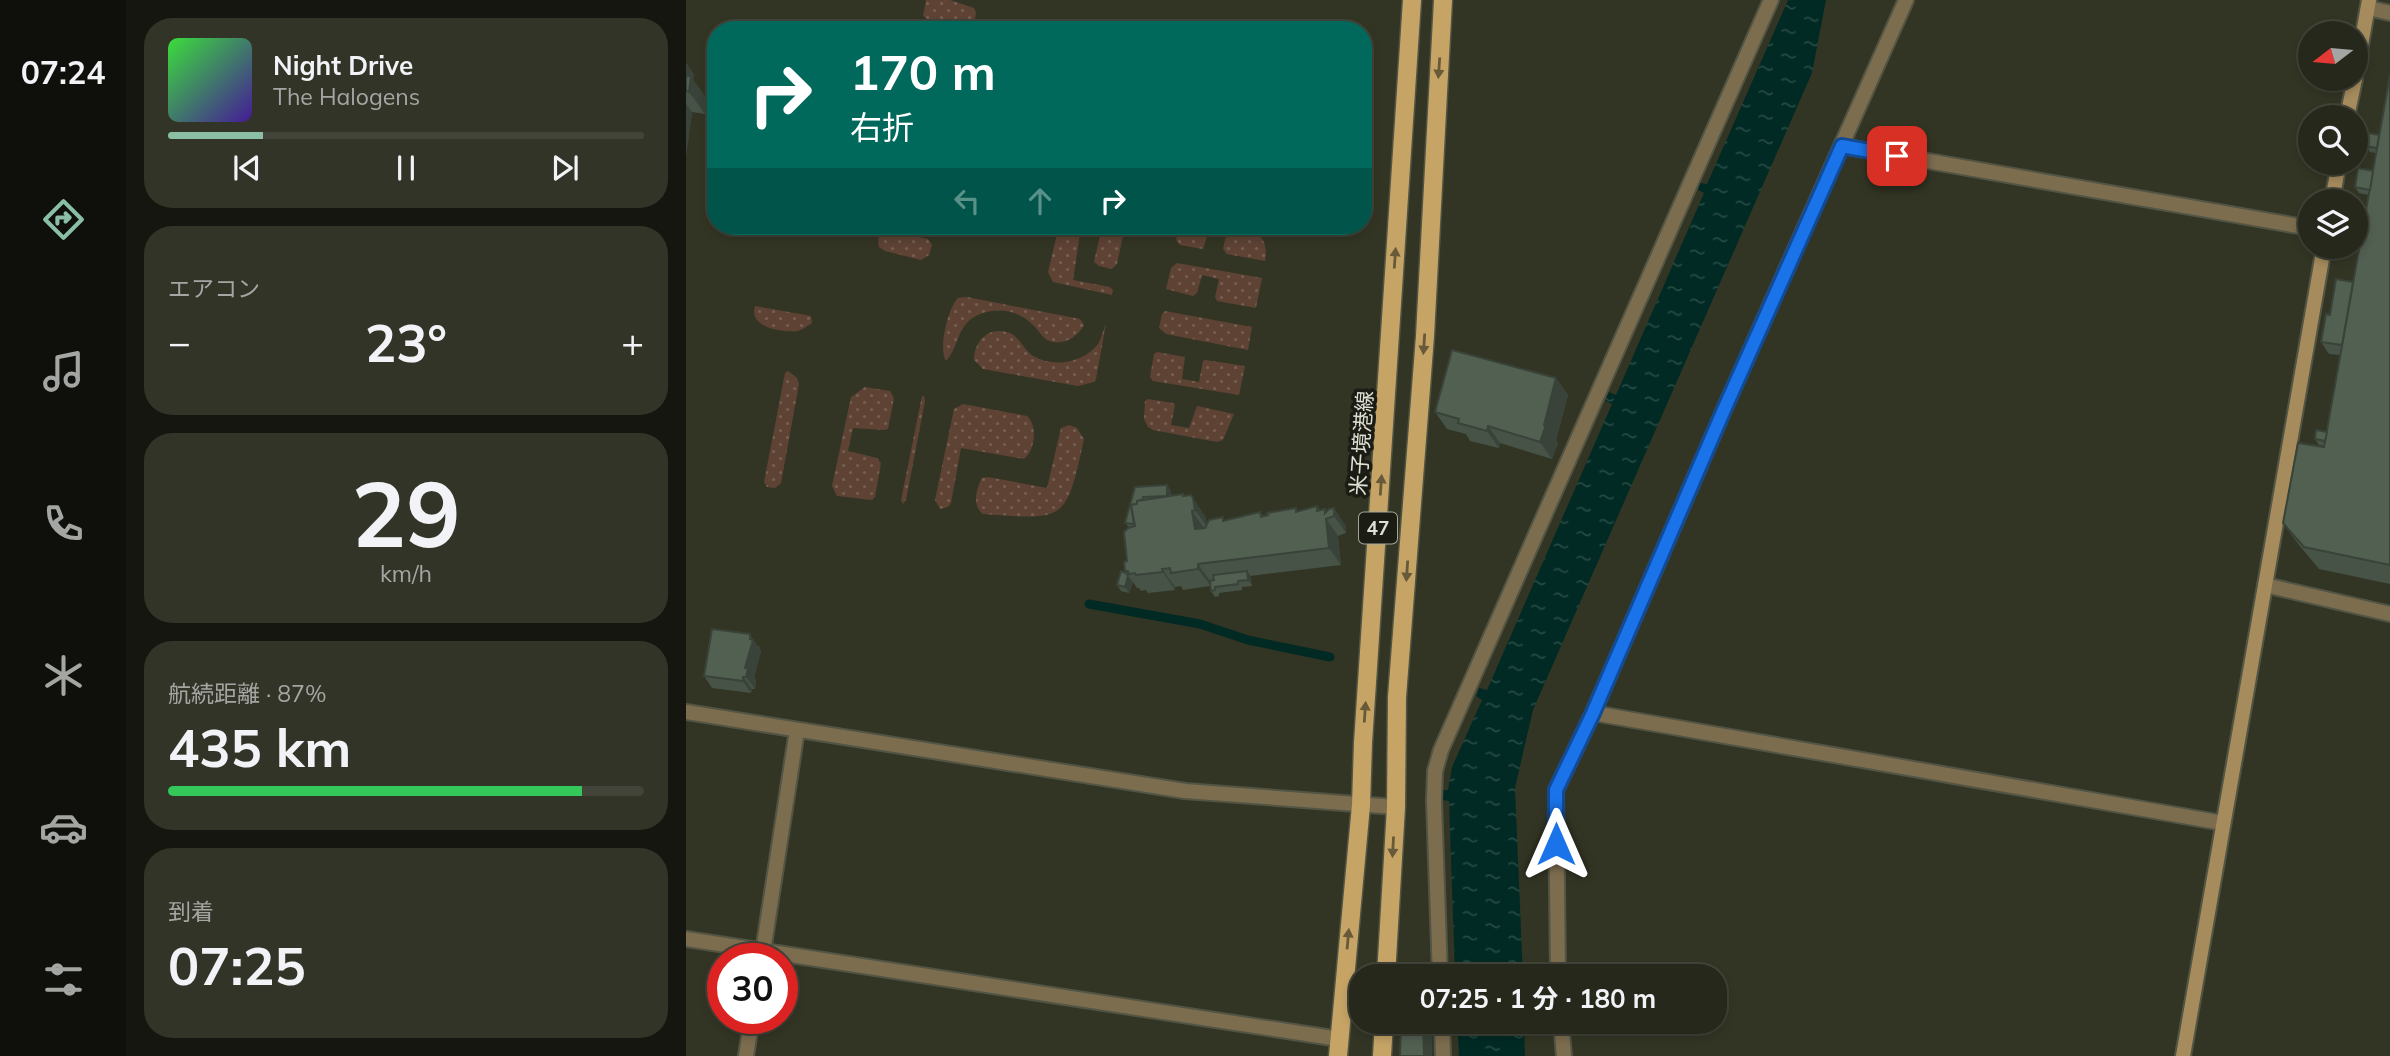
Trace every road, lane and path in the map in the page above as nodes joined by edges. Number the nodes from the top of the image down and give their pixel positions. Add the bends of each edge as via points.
1 (1412, 0) edge
2 (1443, 0) edge
3 (1771, 0) edge
4 (1906, 0) edge
5 (2368, 4) edge
6 (2390, 13) edge
7 (1842, 146) junction
8 (2298, 226) edge
9 (2322, 259) edge
10 (2265, 585) junction
11 (2390, 614) edge
12 (686, 712) edge
13 (1593, 713) junction
14 (797, 730) junction
15 (1361, 805) junction
16 (1396, 807) junction
17 (2223, 823) junction
18 (686, 939) edge
19 (707, 943) edge
20 (764, 943) edge
21 (798, 961) edge
22 (1387, 964) edge
23 (1440, 964) edge
24 (1558, 964) edge
25 (749, 1034) edge
26 (1383, 1034) edge
27 (1442, 1034) edge
28 (1562, 1034) edge
29 (1339, 1047) edge
30 (746, 1056) edge
31 (1382, 1056) edge
32 (1443, 1056) edge
33 (1564, 1056) edge
34 (2183, 1056) edge

15 -> 1 main road, 米子境港線 / 47
2 -> 16 main road, 47 via 1425,336 1397,697
3 - 23 street via 1441,750 1434,801
4 - 7 street
5 - 6 street
7 - 8 street
7 - 13 street
9 - 10 street
10 - 11 street
10 - 17 street
12 - 14 street
13 - 17 street
13 - 24 street via 1556,790
14 - 15 street via 1185,791
14 - 20 street
15 - 16 street
29 -> 15 main road, 米子境港線 / 47
16 -> 22 main road, 47
17 - 34 street
18 - 19 street
21 - 29 street
25 - 30 street
26 - 31 main road
27 - 32 street
28 - 33 street

